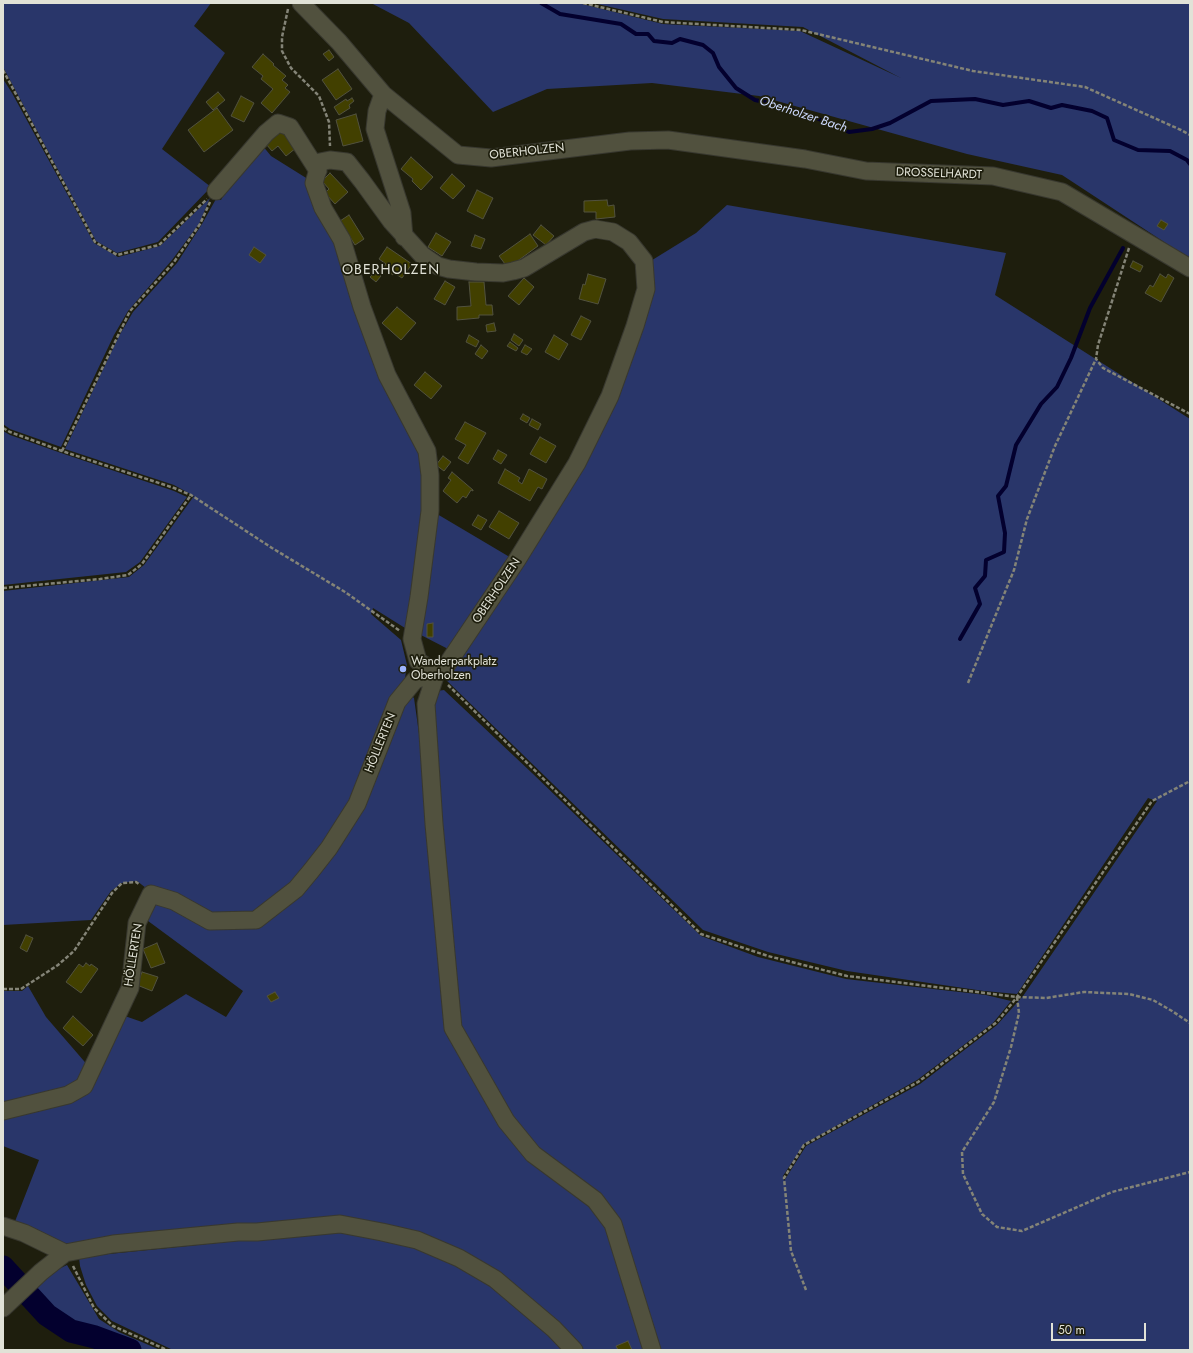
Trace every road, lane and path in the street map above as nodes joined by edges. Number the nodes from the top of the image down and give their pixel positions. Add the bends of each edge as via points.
1 (290, 3) edge
2 (301, 3) edge
3 (583, 3) edge
4 (3, 70) edge
5 (383, 94) junction
6 (1190, 135) edge
7 (668, 140) joint
8 (330, 160) junction
9 (318, 171) junction
10 (216, 191) junction
11 (1134, 234) junction
12 (404, 237) junction
13 (1190, 268) edge
14 (1096, 359) junction
15 (1190, 414) edge
16 (3, 428) edge
17 (62, 451) junction
18 (191, 495) junction
19 (3, 588) edge
20 (412, 639) junction
21 (436, 673) junction
22 (968, 682) dead end
23 (1190, 781) edge
24 (151, 894) junction
25 (3, 989) edge
26 (1017, 997) junction
27 (1190, 1023) edge
28 (3, 1111) edge
29 (1190, 1172) edge
30 (3, 1226) edge
31 (65, 1254) junction
32 (806, 1290) dead end
33 (8, 1303) edge
34 (167, 1350) edge
35 (574, 1350) edge
36 (652, 1350) edge

1 - 8 path via 282,38 282,51 291,68 319,96 325,109 329,122
2 - 5 street, OBERHOLZEN via 339,42
3 - 6 path via 663,22 801,30 973,71 1086,87
4 - 10 path via 95,242 117,255 159,245
5 - 7 street, OBERHOLZEN via 458,155 491,158
5 - 12 street via 377,111 375,129 402,213
7 - 11 street, DROSSELHARDT via 805,159 866,171 993,176 1062,192
8 - 9 street via 320,162
8 - 12 street, OBERHOLZEN via 347,162
9 - 10 street via 290,127 278,123 266,133
9 - 20 street via 314,183 323,208 342,240 386,375 427,451 430,511
10 - 17 path via 200,224 174,262 130,311
11 - 13 street, DROSSELHARDT
11 - 14 path via 1098,345
12 - 21 street, OBERHOLZEN via 422,255 438,266 476,272 502,273 524,268 584,232 595,229 613,232 629,242 644,261 646,289 635,326 610,396 580,456 517,560 446,666
14 - 15 path via 1103,368
14 - 22 path via 1055,446 1027,519 1014,570
16 - 17 path
17 - 18 path
18 - 19 path via 142,564 128,575
18 - 20 path via 345,592
20 - 21 street via 418,661
21 - 24 street, HÖLLERTEN via 415,680 397,702 357,804 329,848 296,889 256,920 210,921 174,901
21 - 26 path via 701,934 768,956 847,976
21 - 36 street via 426,704 453,1028 506,1121 534,1154 595,1200 613,1224
23 - 26 path via 1152,801
24 - 25 path via 136,882 122,884 112,893 74,951 58,965 21,989
24 - 28 street, HÖLLERTEN via 137,923 130,988 84,1086 68,1095
26 - 27 path via 1046,998 1084,992 1128,994 1152,1000
26 - 29 path via 1019,1013 994,1102 962,1152 963,1174 982,1214 997,1227 1022,1231 1112,1192
26 - 32 path via 997,1022 918,1082 804,1145 784,1178 791,1251
30 - 31 street via 24,1233
31 - 33 street
31 - 34 path via 94,1308 112,1326
31 - 35 street via 113,1244 340,1224 417,1240 460,1258 495,1279 554,1329

